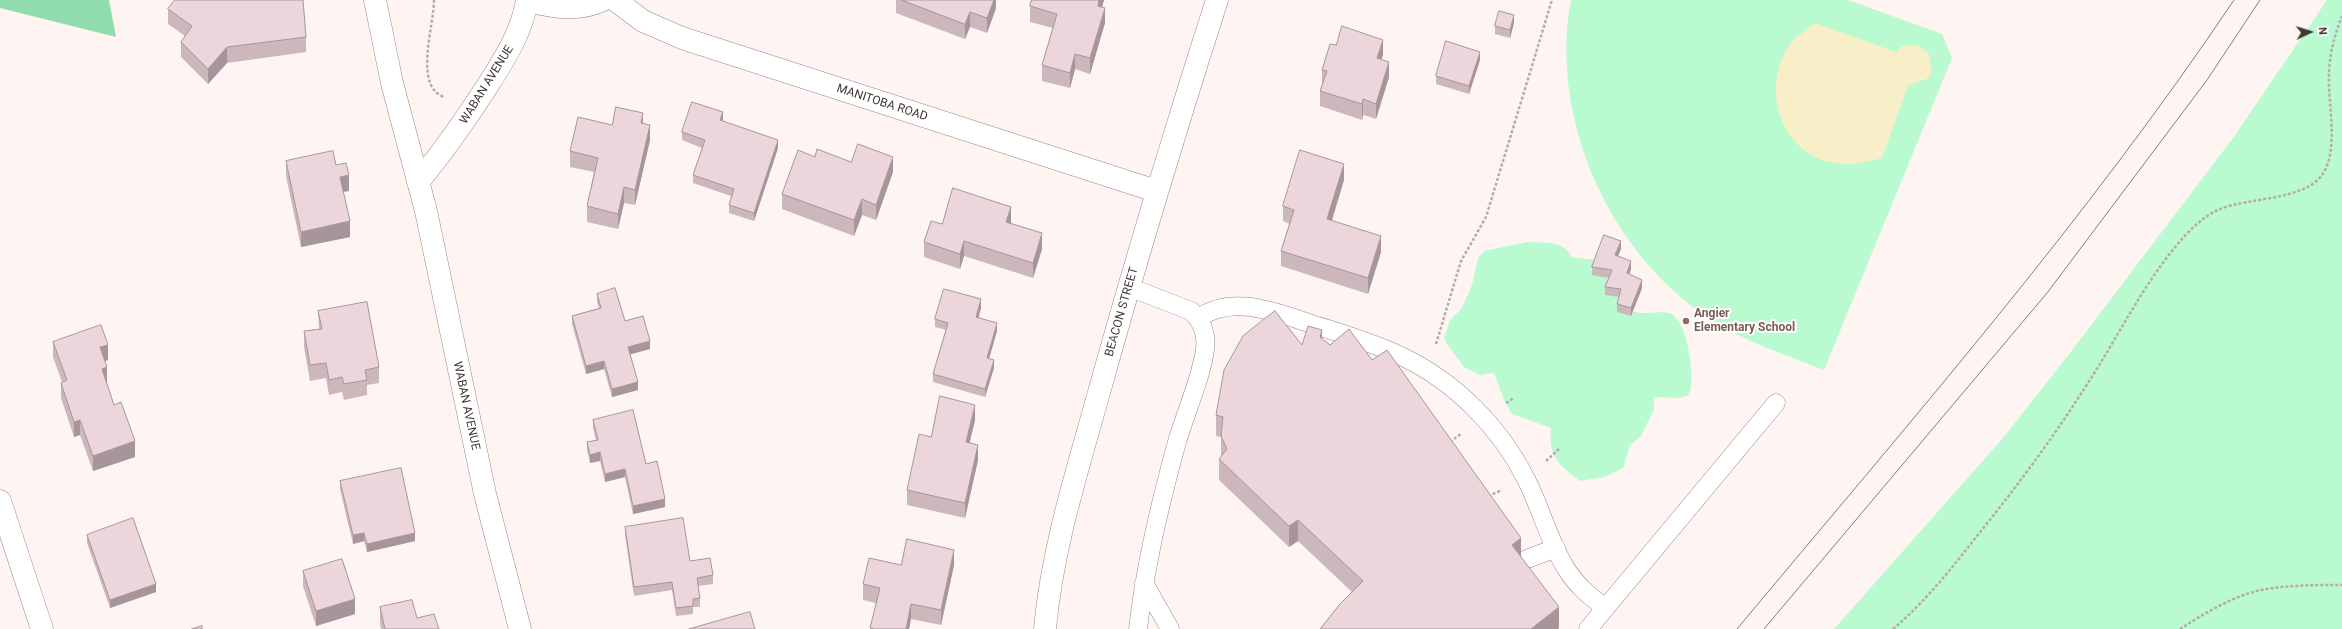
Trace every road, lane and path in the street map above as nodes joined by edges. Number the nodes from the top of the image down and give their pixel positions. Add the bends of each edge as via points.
1 (375, 0) edge
2 (434, 0) edge
3 (527, 0) edge
4 (603, 0) edge
5 (615, 0) edge
6 (1217, 0) edge
7 (1552, 0) edge
8 (2342, 16) edge
9 (470, 114) junction
10 (418, 182) junction
11 (1156, 191) junction
12 (1129, 287) junction
13 (1199, 318) junction
14 (1419, 365) junction
15 (1776, 403) dead end
16 (1448, 443) edge
17 (1453, 449) edge
18 (1482, 491) edge
19 (1486, 497) edge
20 (0, 500) edge
21 (1556, 548) junction
22 (1527, 559) dead end
23 (1144, 583) junction
24 (2342, 585) edge
25 (1605, 608) junction
26 (42, 629) edge
27 (520, 629) edge
28 (1045, 629) edge
29 (1138, 629) edge
30 (1170, 629) edge
31 (1588, 629) edge
32 (1893, 629) edge
33 (2180, 629) edge

1 - 10 street, WABAN AVENUE via 394,90
2 - 9 path via 427,62 429,80 434,91
3 - 4 street via 562,8 581,7
3 - 9 street, WABAN AVENUE via 517,35
5 - 11 street, MANITOBA ROAD via 643,21 682,38
6 - 11 street, BEACON STREET
7 - 14 path via 1486,217 1461,261 1434,349
8 - 32 path via 2331,54 2330,148 2323,174 2316,183 2301,190 2220,209 2198,222 2149,281 2090,380 2016,488 1943,580
9 - 10 street, WABAN AVENUE
10 - 27 street, WABAN AVENUE via 485,494
11 - 12 street, BEACON STREET
12 - 13 lane via 1187,308
12 - 28 street, BEACON STREET via 1062,532
13 - 14 lane via 1207,312 1230,306 1262,310 1375,345
13 - 23 lane via 1203,328 1205,349 1166,482
14 - 21 lane via 1470,404 1499,436 1526,479
15 - 25 lane
16 - 17 path
18 - 19 path
20 - 26 street
21 - 22 lane
21 - 25 lane via 1579,586
23 - 29 lane
23 - 30 lane
24 - 33 path via 2294,586 2264,590 2239,597
25 - 31 lane

